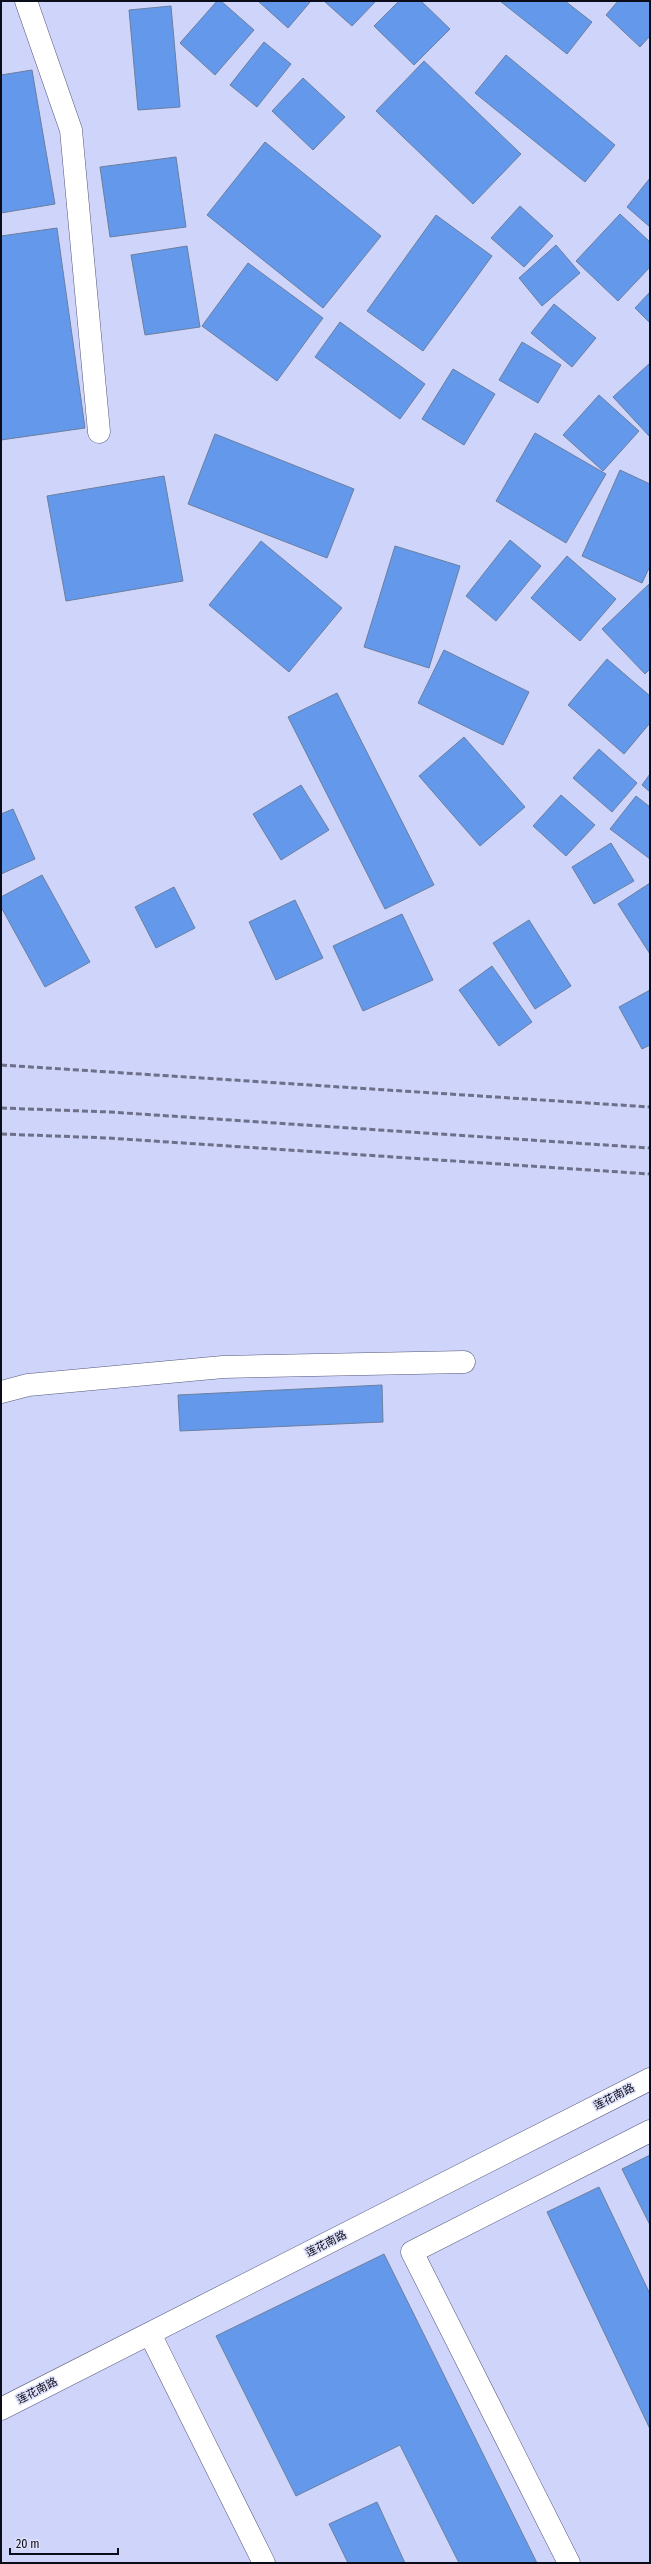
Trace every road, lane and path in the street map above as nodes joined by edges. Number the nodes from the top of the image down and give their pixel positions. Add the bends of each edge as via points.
1 (26, 1) edge
2 (99, 432) dead end
3 (464, 1362) dead end
4 (1, 1392) edge
5 (650, 2079) edge
6 (650, 2131) edge
7 (150, 2334) junction
8 (1, 2409) edge
9 (264, 2563) edge
10 (568, 2563) edge

1 - 2 street via 71,130
3 - 4 street via 223,1367 28,1385
5 - 7 street, 莲花南路
6 - 10 street via 412,2252
7 - 8 street, 莲花南路
7 - 9 street

